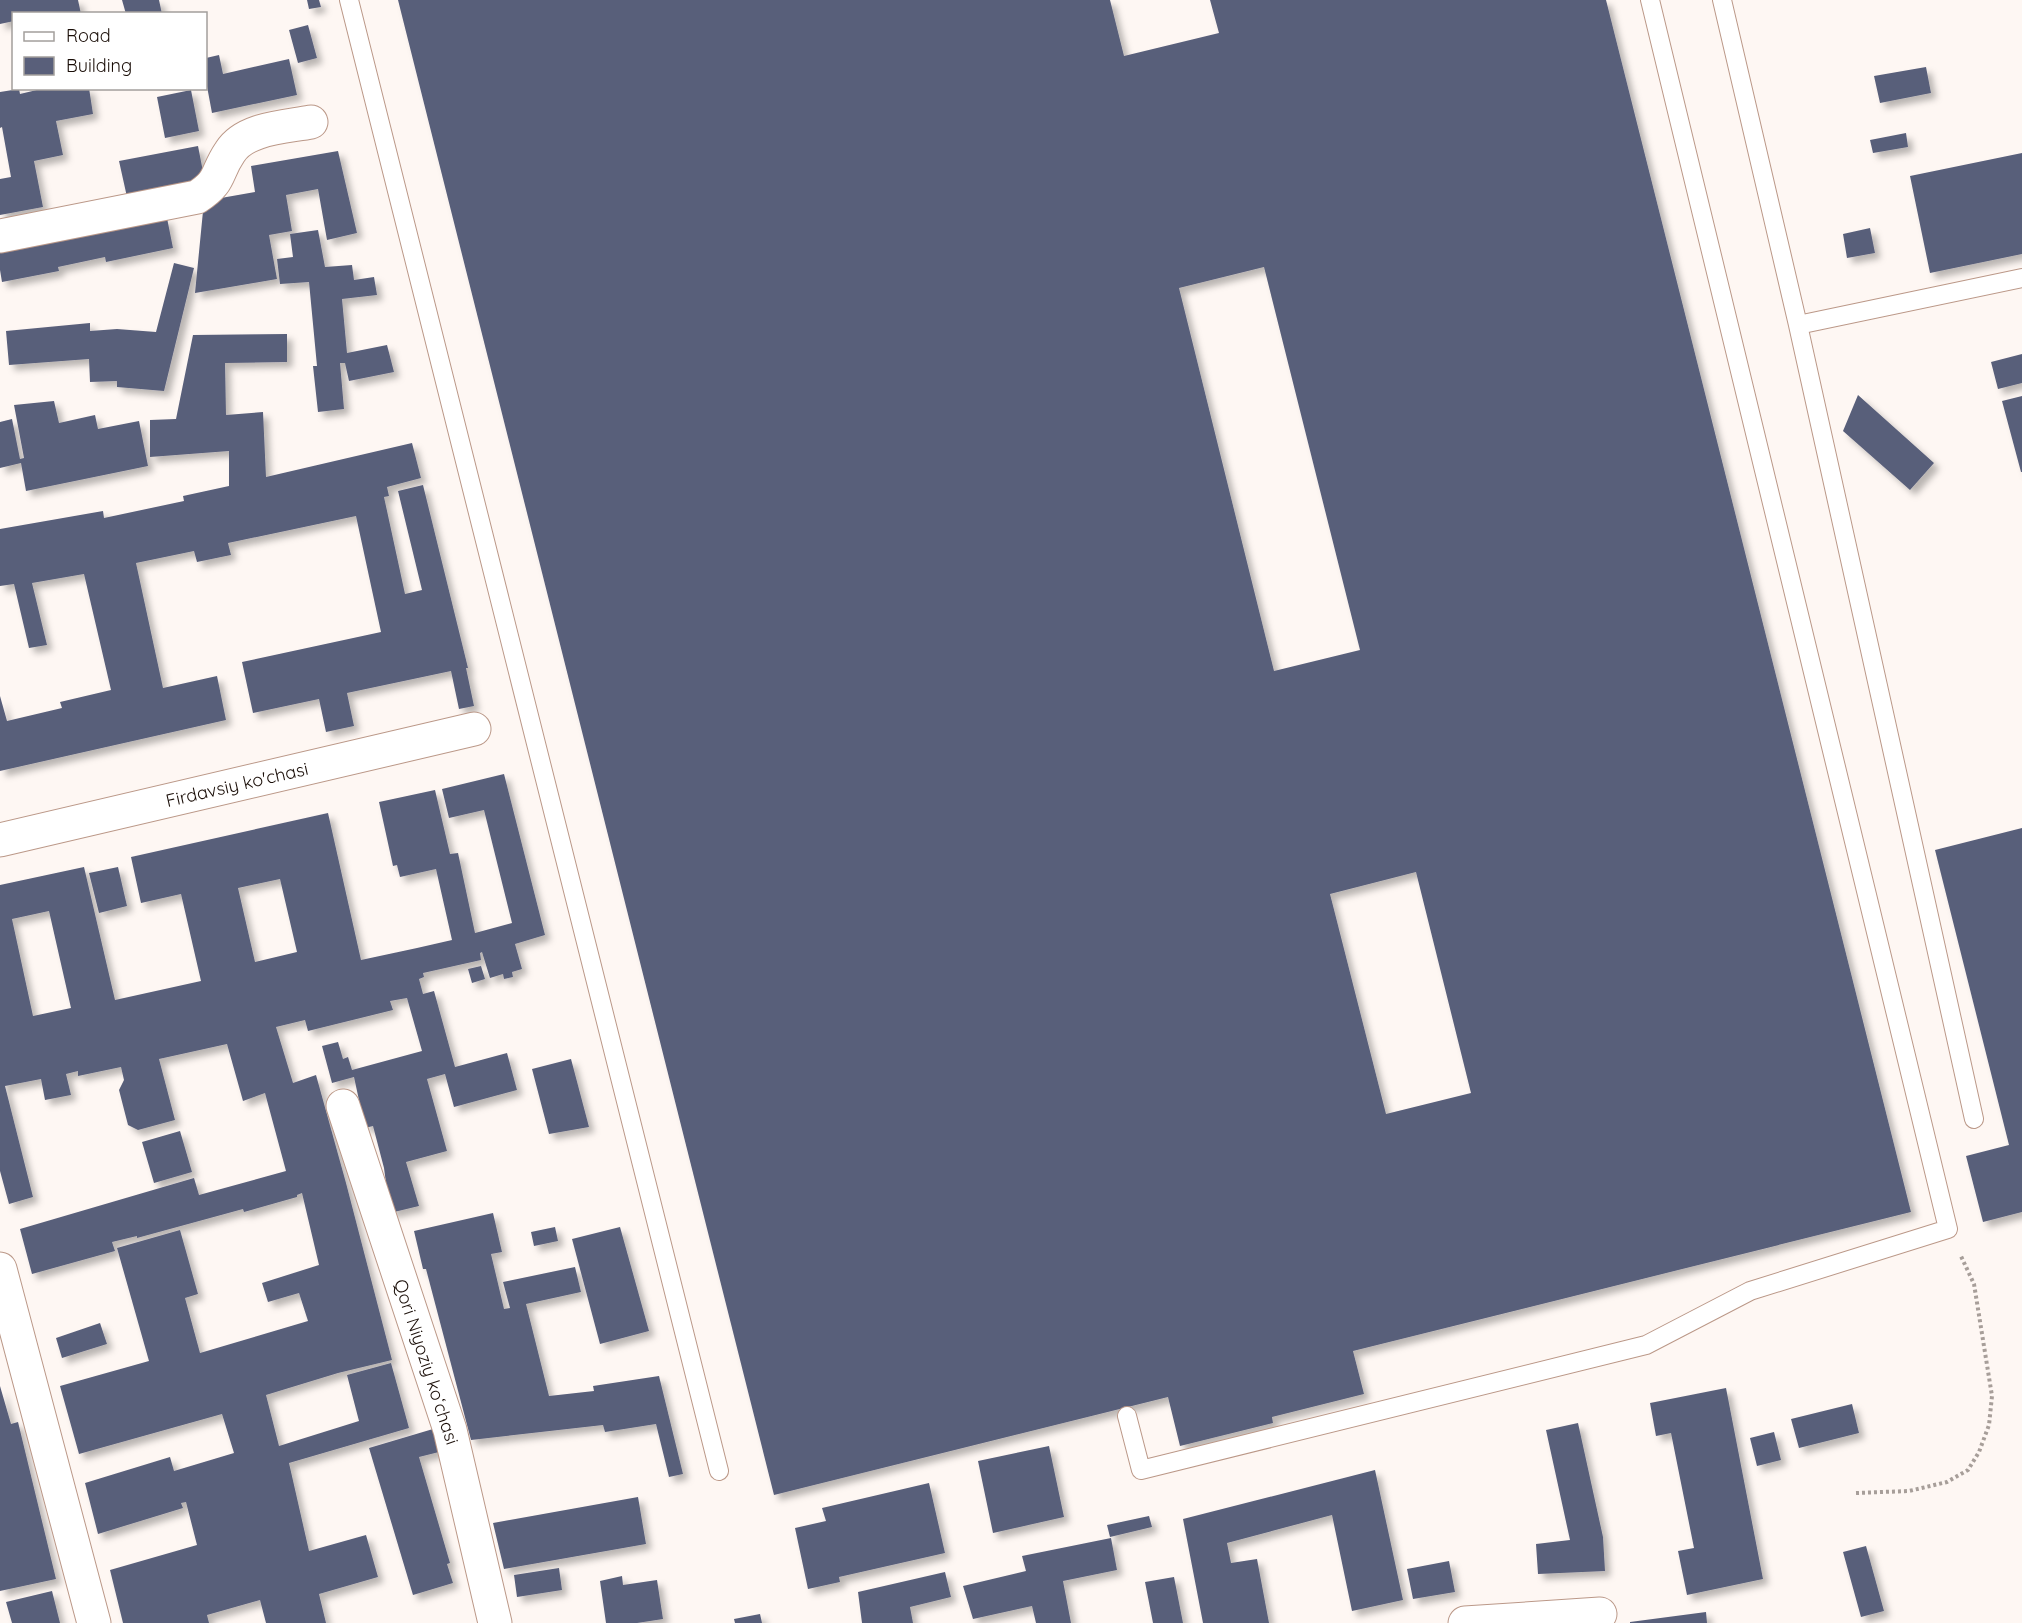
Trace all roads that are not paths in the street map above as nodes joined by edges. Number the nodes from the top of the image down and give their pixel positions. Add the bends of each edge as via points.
1 (349, 0) edge
2 (1650, 0) edge
3 (1722, 0) edge
4 (311, 122) dead end
5 (0, 236) edge
6 (2022, 278) edge
7 (1798, 324) junction
8 (474, 729) dead end
9 (0, 840) edge
10 (343, 1106) dead end
11 (1974, 1119) dead end
12 (0, 1269) edge
13 (1127, 1416) dead end
14 (719, 1471) dead end
15 (1600, 1614) dead end
16 (94, 1623) edge
17 (495, 1623) edge
18 (1465, 1623) edge

1 - 14 lane
2 - 13 lane via 1948,1229 1750,1292 1646,1345 1141,1470
3 - 7 lane
4 - 5 street via 244,138 231,150 211,188 197,197
6 - 7 lane
7 - 11 lane
8 - 9 street, Firdavsiy ko'chasi
10 - 17 street, Qori Niyoziy koʻchasi via 450,1430
12 - 16 street
15 - 18 street

